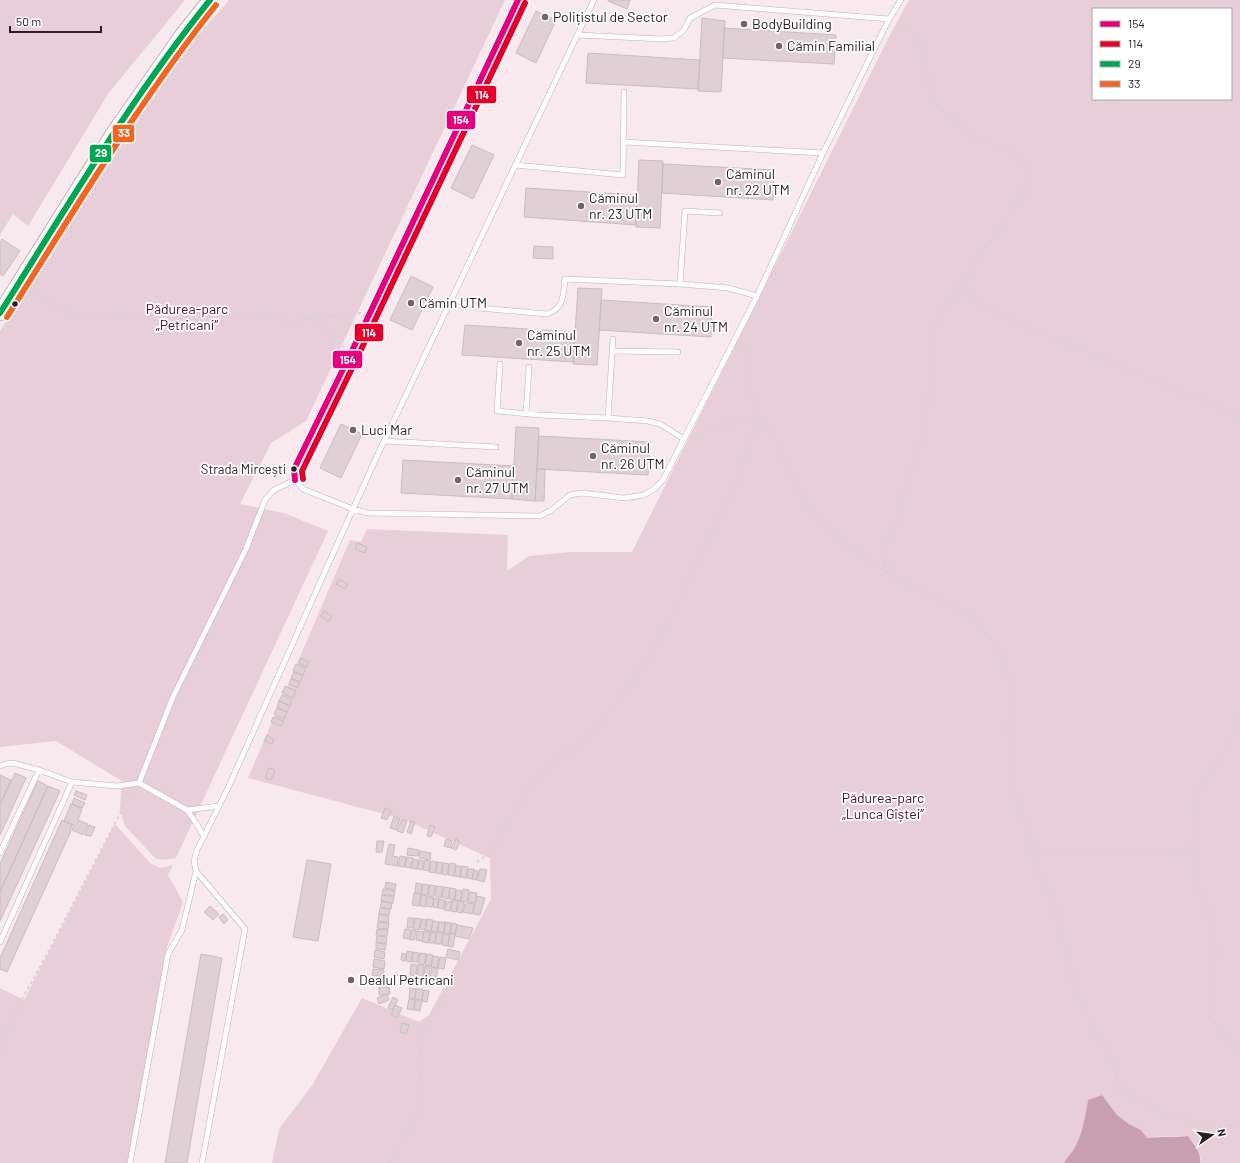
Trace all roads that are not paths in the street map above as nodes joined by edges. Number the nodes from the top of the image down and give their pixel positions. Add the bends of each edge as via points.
1 (210, 0) edge
2 (518, 0) edge
3 (594, 0) edge
4 (901, 0) edge
5 (716, 2) edge
6 (890, 20) junction
7 (578, 35) junction
8 (624, 92) dead end
9 (624, 142) junction
10 (823, 153) junction
11 (515, 165) junction
12 (720, 213) dead end
13 (680, 284) junction
14 (757, 296) junction
15 (452, 299) junction
16 (0, 313) edge
17 (613, 339) dead end
18 (612, 351) junction
19 (678, 352) dead end
20 (500, 364) dead end
21 (529, 367) dead end
22 (526, 414) junction
23 (608, 418) junction
24 (684, 439) junction
25 (384, 441) junction
26 (496, 448) dead end
27 (295, 480) junction
28 (353, 509) junction
29 (0, 766) edge
30 (39, 770) junction
31 (72, 782) junction
32 (139, 783) junction
33 (219, 806) junction
34 (187, 810) junction
35 (204, 837) junction
36 (0, 853) edge
37 (196, 871) junction
38 (0, 942) edge
39 (130, 1163) edge
40 (202, 1163) edge

1 - 16 main road via 182,35 112,135
2 - 27 lane via 294,469
3 - 7 lane
4 - 6 lane
5 - 6 lane
5 - 7 lane via 690,18 684,30 674,38
6 - 10 lane
7 - 11 lane
8 - 9 lane
9 - 10 lane
9 - 11 lane via 623,175
10 - 14 lane
11 - 15 lane
12 - 13 lane via 685,211
13 - 14 lane via 728,288
13 - 15 lane via 565,279 559,307 547,314 479,308
14 - 24 lane
15 - 25 lane
17 - 18 lane
18 - 19 lane
18 - 23 lane
20 - 22 lane via 497,411
21 - 22 lane
22 - 23 lane
23 - 24 lane via 655,422
24 - 28 lane via 663,480 644,495 624,498 582,493 570,495 540,516 368,513
25 - 26 lane
25 - 28 lane
27 - 28 lane via 304,490
27 - 32 lane via 274,490 265,500 246,549 173,697
28 - 33 lane
29 - 30 lane via 13,763
30 - 31 lane
30 - 36 lane
31 - 32 lane via 117,786
31 - 38 lane
32 - 34 lane
33 - 34 lane
33 - 35 lane
34 - 35 lane
35 - 37 lane via 194,861
37 - 39 lane via 182,930 168,954
37 - 40 lane via 245,929

